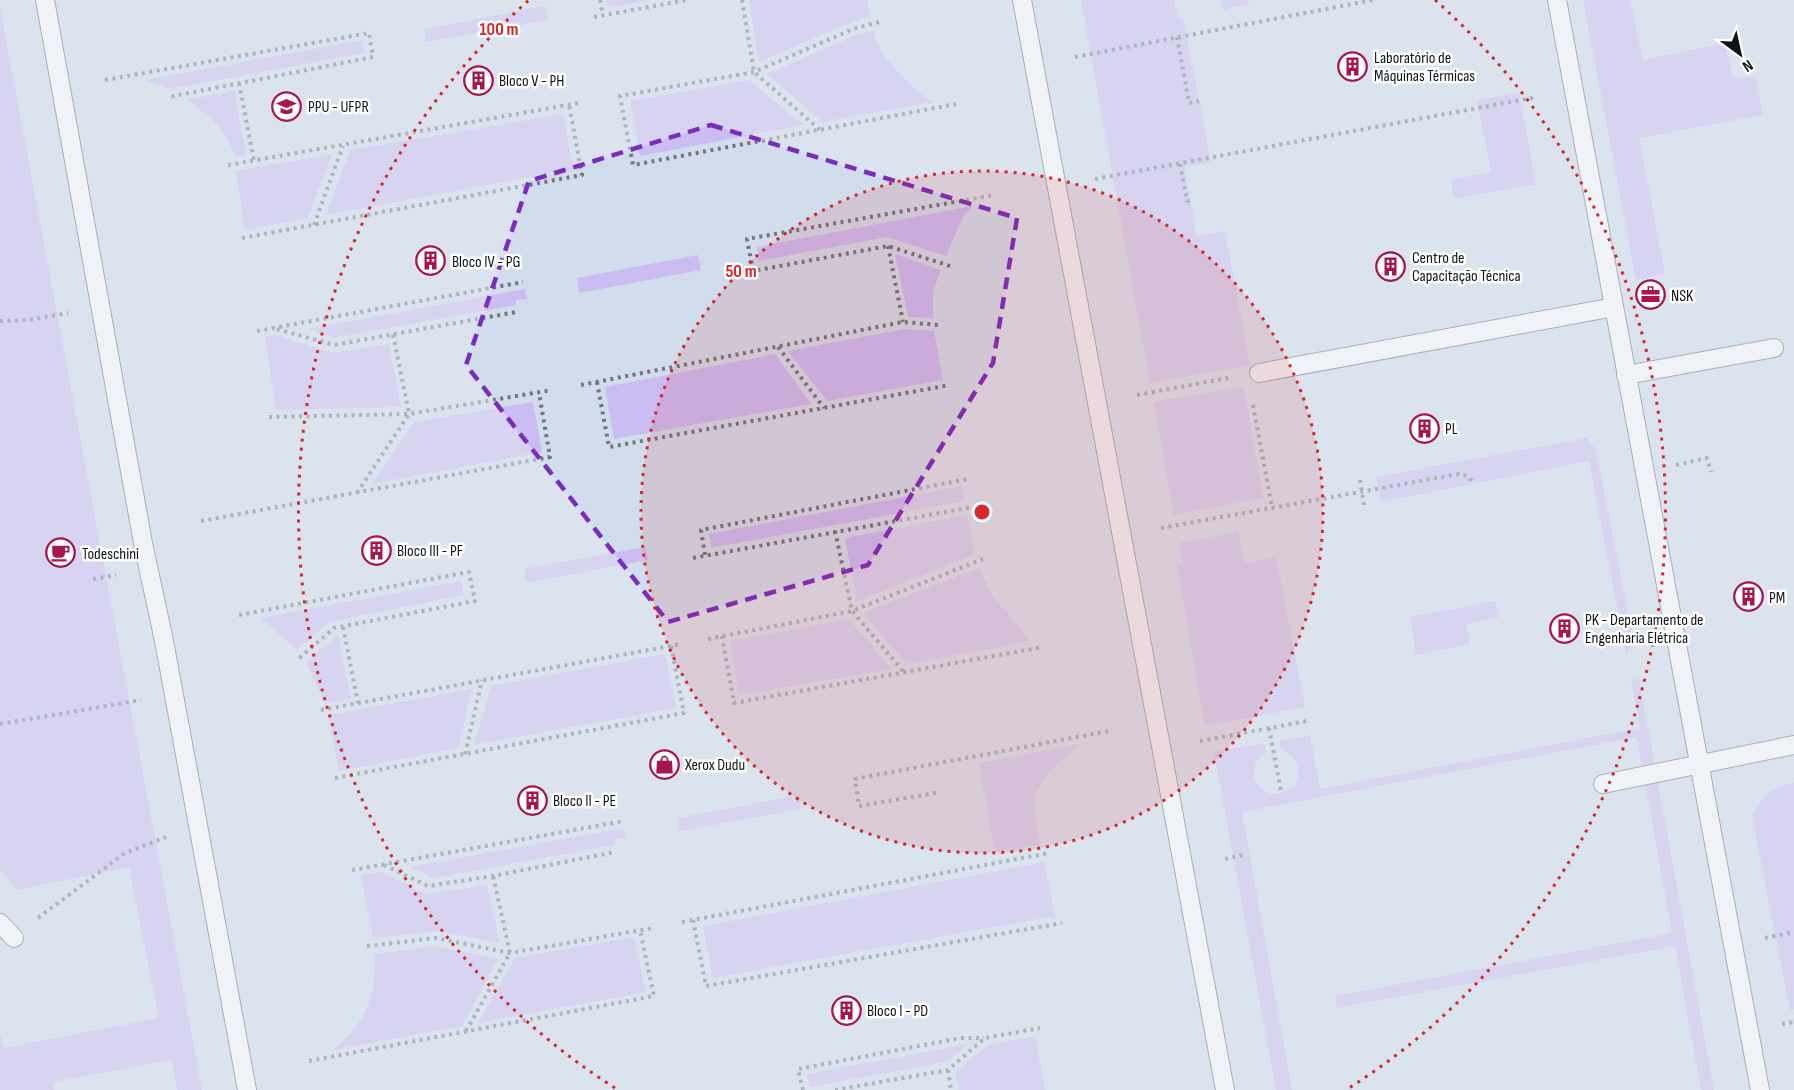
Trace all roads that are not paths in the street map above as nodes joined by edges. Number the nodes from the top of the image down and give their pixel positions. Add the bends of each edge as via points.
1 (45, 0) edge
2 (1022, 0) edge
3 (1557, 0) edge
4 (1614, 307) junction
5 (1774, 348) dead end
6 (1253, 374) road end
7 (1626, 375) junction
8 (1794, 745) edge
9 (1698, 764) junction
10 (1603, 784) dead end
11 (0, 923) edge
12 (14, 938) road end
13 (247, 1090) edge
14 (1225, 1090) edge
15 (1760, 1090) edge

1 - 13 lane
2 - 14 lane
3 - 4 lane
4 - 6 lane
4 - 7 lane
5 - 7 lane
7 - 9 lane
8 - 9 lane
9 - 10 lane
9 - 15 lane
11 - 12 lane

